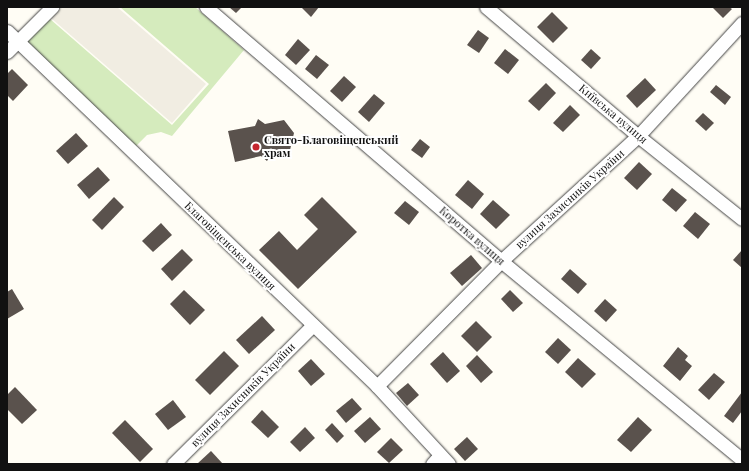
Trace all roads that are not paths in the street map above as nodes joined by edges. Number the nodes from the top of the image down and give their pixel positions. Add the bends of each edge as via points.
1 (52, 7) edge
2 (206, 7) edge
3 (486, 7) edge
4 (742, 23) edge
5 (7, 31) edge
6 (17, 42) junction
7 (7, 52) edge
8 (638, 136) junction
9 (742, 219) edge
10 (501, 261) junction
11 (313, 325) junction
12 (377, 386) junction
13 (742, 460) edge
14 (440, 461) edge
15 (173, 464) edge

1 - 6 street
2 - 10 street, Коротка вулиця
3 - 8 street, Київська вулиця
4 - 8 street, вулиця Захисників України
5 - 6 street, Благовіщенська вулиця
6 - 7 street
6 - 11 street, Благовіщенська вулиця
8 - 9 street, Київська вулиця
8 - 10 street, вулиця Захисників України
10 - 12 street, вулиця Захисників України
10 - 13 street, Коротка вулиця
11 - 12 street, Благовіщенська вулиця
11 - 15 street, вулиця Захисників України
12 - 14 street, Благовіщенська вулиця

